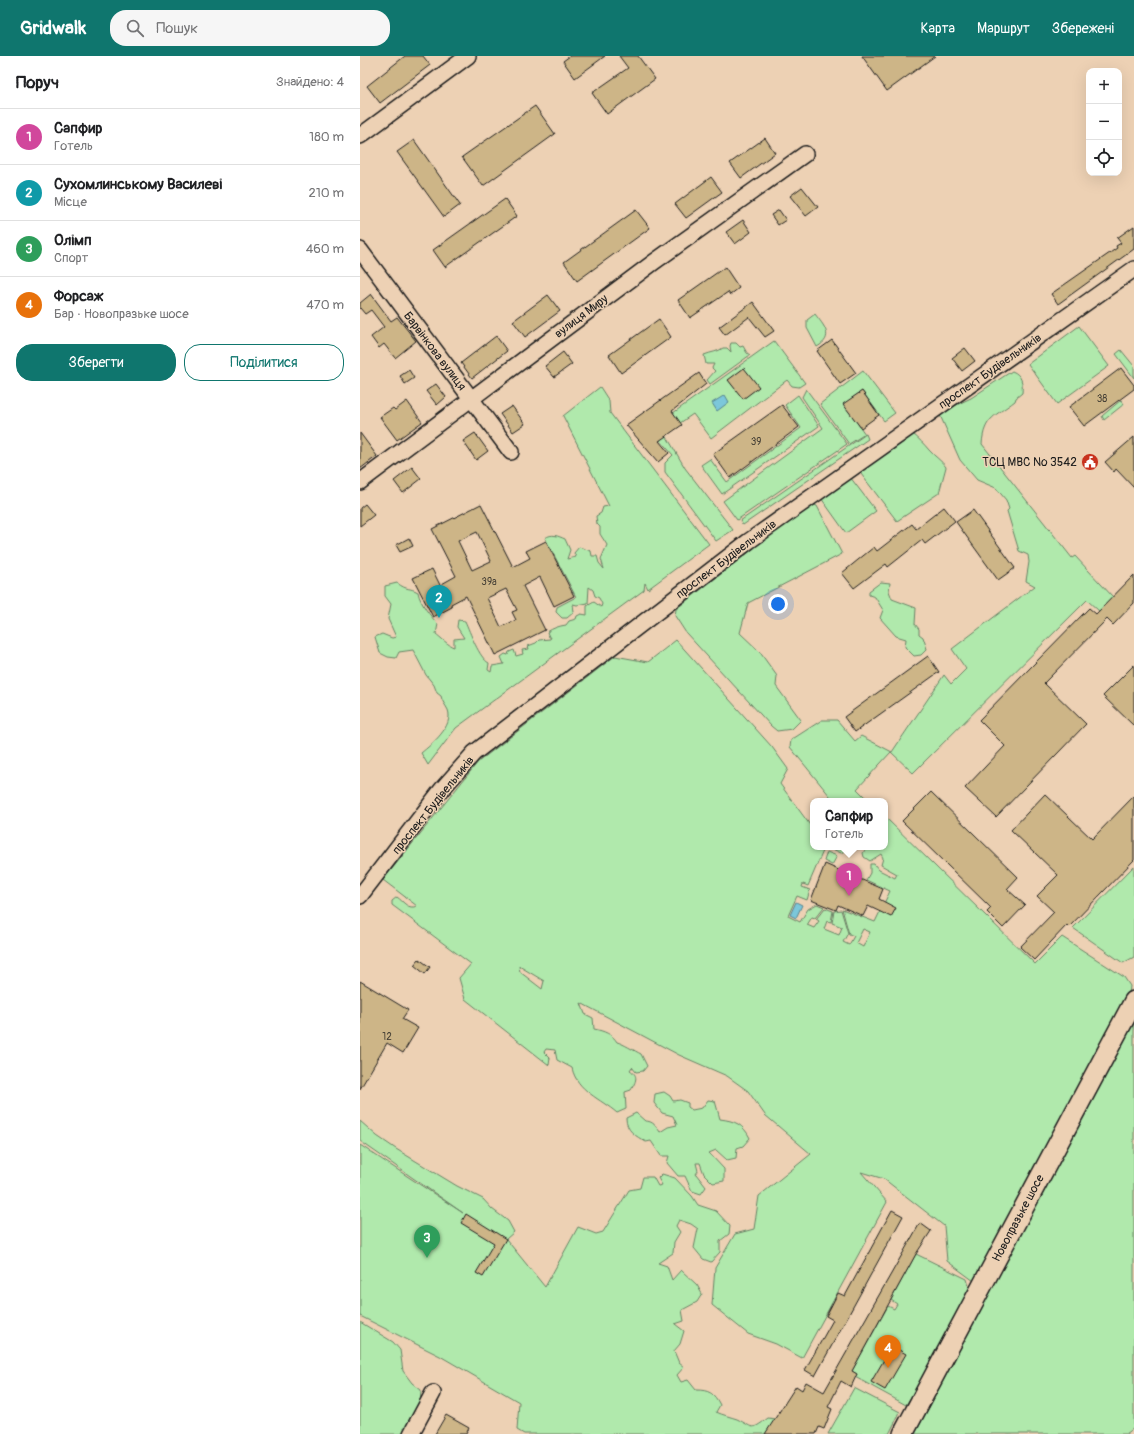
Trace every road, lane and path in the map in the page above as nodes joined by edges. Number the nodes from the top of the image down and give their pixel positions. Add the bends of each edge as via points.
1 (468, 56) edge
2 (360, 136) edge
3 (805, 154) dead end
4 (360, 250) edge
5 (1134, 269) edge
6 (470, 399) junction
7 (511, 452) dead end
8 (360, 482) edge
9 (360, 896) edge
10 (1134, 1001) edge
11 (433, 1393) dead end
12 (411, 1434) edge
13 (903, 1434) edge

1 - 2 street
3 - 6 street, вулиця Миру
4 - 6 street, Барвінкова вулиця
5 - 9 street, проспект Будівельників via 749,541 474,753 442,789
6 - 7 street, Барвінкова вулиця
6 - 8 street, вулиця Миру
10 - 13 main road, Новопразьке шосе
11 - 12 street

